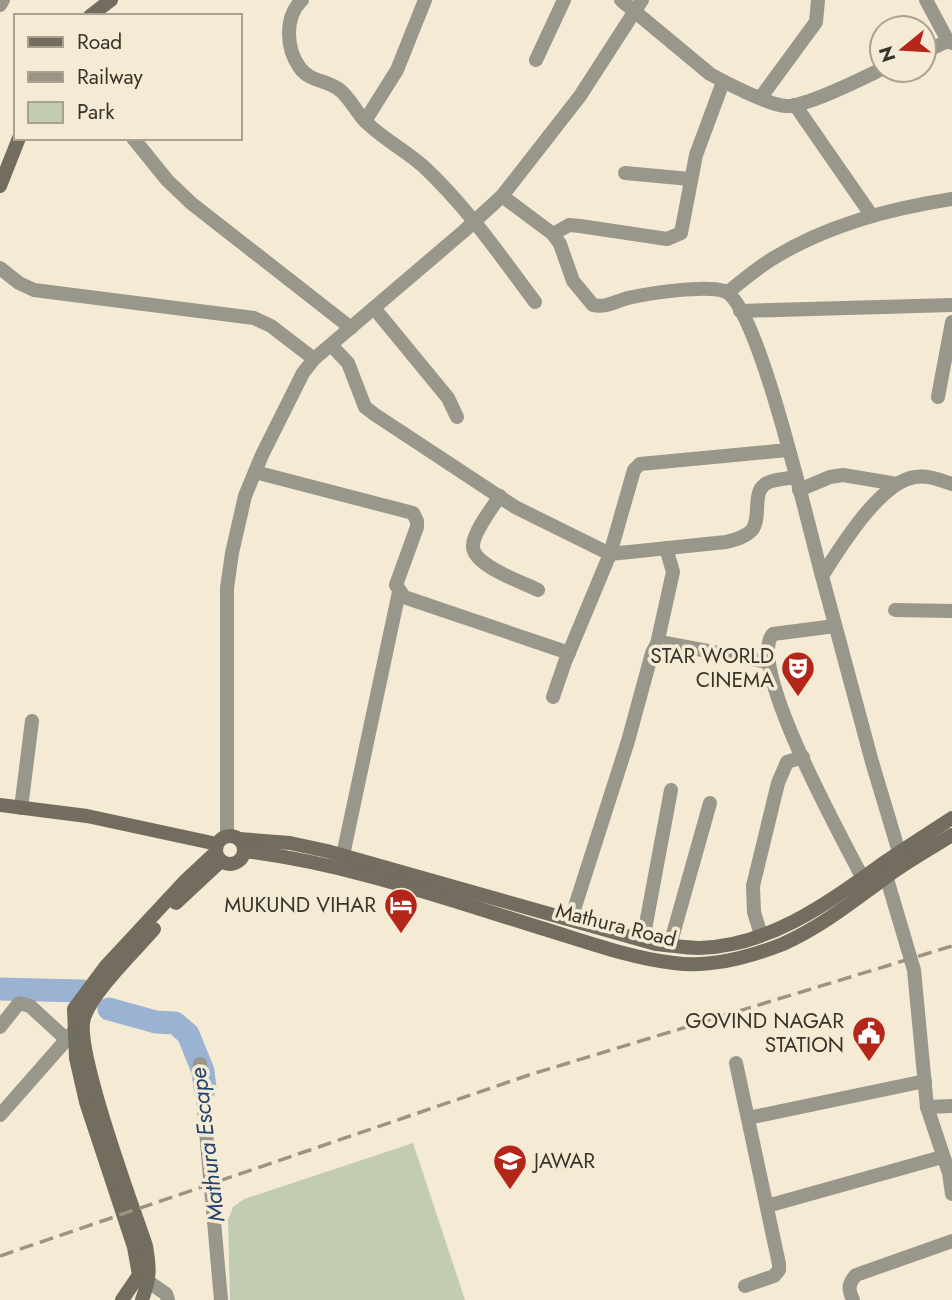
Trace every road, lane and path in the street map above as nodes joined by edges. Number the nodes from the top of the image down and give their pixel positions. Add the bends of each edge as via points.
1 (3, 0) edge
2 (111, 0) edge
3 (302, 0) edge
4 (425, 0) edge
5 (564, 0) edge
6 (621, 0) edge
7 (818, 0) edge
8 (926, 0) edge
9 (0, 5) edge
10 (638, 5) edge
11 (93, 14) edge
12 (950, 42) edge
13 (536, 60) dead end
14 (868, 75) edge
15 (723, 82) junction
16 (761, 97) junction
17 (795, 105) junction
18 (365, 121) junction
19 (18, 140) edge
20 (134, 140) edge
21 (625, 173) dead end
22 (691, 179) junction
23 (0, 186) edge
24 (502, 196) junction
25 (952, 199) edge
26 (872, 216) junction
27 (475, 222) junction
28 (553, 234) junction
29 (0, 268) edge
30 (728, 292) junction
31 (535, 302) dead end
32 (952, 305) edge
33 (374, 308) junction
34 (740, 311) junction
35 (952, 322) edge
36 (351, 328) junction
37 (331, 345) junction
38 (314, 359) junction
39 (938, 397) dead end
40 (457, 417) dead end
41 (788, 450) junction
42 (255, 472) junction
43 (797, 484) junction
44 (897, 484) junction
45 (952, 484) edge
46 (500, 496) junction
47 (666, 548) junction
48 (610, 554) junction
49 (822, 576) junction
50 (538, 590) dead end
51 (399, 592) junction
52 (895, 610) dead end
53 (952, 611) edge
54 (835, 626) junction
55 (657, 644) junction
56 (569, 653) junction
57 (768, 662) junction
58 (553, 697) dead end
59 (32, 722) dead end
60 (803, 757) junction
61 (671, 790) dead end
62 (710, 803) dead end
63 (0, 805) edge
64 (21, 808) junction
65 (952, 818) edge
66 (952, 835) edge
67 (227, 847) junction
68 (343, 855) junction
69 (901, 859) junction
70 (884, 870) junction
71 (863, 879) junction
72 (430, 886) junction
73 (571, 919) junction
74 (761, 935) junction
75 (643, 940) junction
76 (670, 945) junction
77 (0, 1027) edge
78 (70, 1035) junction
79 (736, 1063) dead end
80 (200, 1064) dead end
81 (925, 1082) junction
82 (952, 1106) edge
83 (927, 1107) junction
84 (0, 1115) edge
85 (748, 1118) junction
86 (942, 1157) junction
87 (951, 1175) edge
88 (952, 1194) edge
89 (767, 1206) junction
90 (952, 1241) edge
91 (144, 1278) junction
92 (745, 1286) dead end
93 (122, 1300) edge
94 (142, 1300) edge
95 (168, 1300) edge
96 (221, 1300) edge
97 (853, 1300) edge

1 - 9 street
2 - 11 main road
3 - 18 street via 289,26 295,60 301,71 338,88
4 - 18 street via 397,70
5 - 13 street
6 - 10 street
7 - 16 street via 816,22
8 - 12 street
10 - 15 street via 683,54
10 - 24 street via 580,96
14 - 17 street
15 - 16 street
15 - 22 street
16 - 17 street
17 - 26 street
18 - 27 street via 422,166
19 - 23 main road
20 - 36 street via 191,203
21 - 22 street
22 - 28 street via 685,225 675,238 569,225
24 - 27 street
24 - 28 street
25 - 26 street
26 - 30 street via 771,260
27 - 31 street
27 - 33 street
28 - 30 street via 573,281 593,305 671,292
29 - 38 street via 34,289 254,318
30 - 34 street
32 - 34 street
33 - 36 street
33 - 40 street via 448,398
34 - 41 street via 768,375
35 - 39 street
36 - 37 street
37 - 38 street
37 - 46 street via 348,363 365,407
38 - 42 street
41 - 43 street
41 - 48 street via 639,464
42 - 51 street via 413,513 417,527 397,578
42 - 67 street via 232,553 228,588
43 - 44 street via 843,475
43 - 47 street via 768,482 761,488 755,522 742,537
43 - 49 street
44 - 45 street via 929,477
44 - 49 street via 864,518
46 - 48 street
46 - 50 street via 476,535 475,554 481,563
47 - 48 street
47 - 55 street via 673,572
48 - 56 street
49 - 54 street
51 - 56 street
51 - 68 street
52 - 53 street
54 - 57 street via 773,635 766,647
54 - 69 street
55 - 57 street
55 - 73 street
56 - 58 street
57 - 60 street via 782,715
59 - 64 street
60 - 71 street
60 - 74 street via 787,762 778,783 752,887
61 - 75 street
62 - 76 street
63 - 64 main road, Mathura Road
64 - 67 main road, Mathura Road via 87,816
65 - 69 main road
66 - 69 main road
67 - 68 main road, Mathura Road via 290,843
67 - 72 main road, Mathura Road
67 - 78 main road via 186,880 106,966 74,1009
67 - 91 main road via 90,1004 83,1021 86,1057 146,1246 150,1270
68 - 72 main road, Mathura Road
69 - 70 main road
70 - 71 main road, Mathura Road
70 - 72 main road, Mathura Road via 829,920 783,944 702,964 629,954
70 - 81 street via 914,970
71 - 74 main road, Mathura Road via 817,910
72 - 73 main road, Mathura Road
73 - 75 main road, Mathura Road
74 - 76 main road, Mathura Road via 699,948
75 - 76 main road, Mathura Road
77 - 78 street via 19,1003
78 - 84 street
78 - 91 main road via 86,1102
79 - 85 street
80 - 96 street
81 - 83 street
81 - 85 street
82 - 83 street
83 - 86 street
85 - 89 street
86 - 87 street
86 - 89 street
87 - 88 street
89 - 92 street via 779,1270
90 - 97 street via 856,1275 848,1290
91 - 93 main road
91 - 94 main road
91 - 95 street

